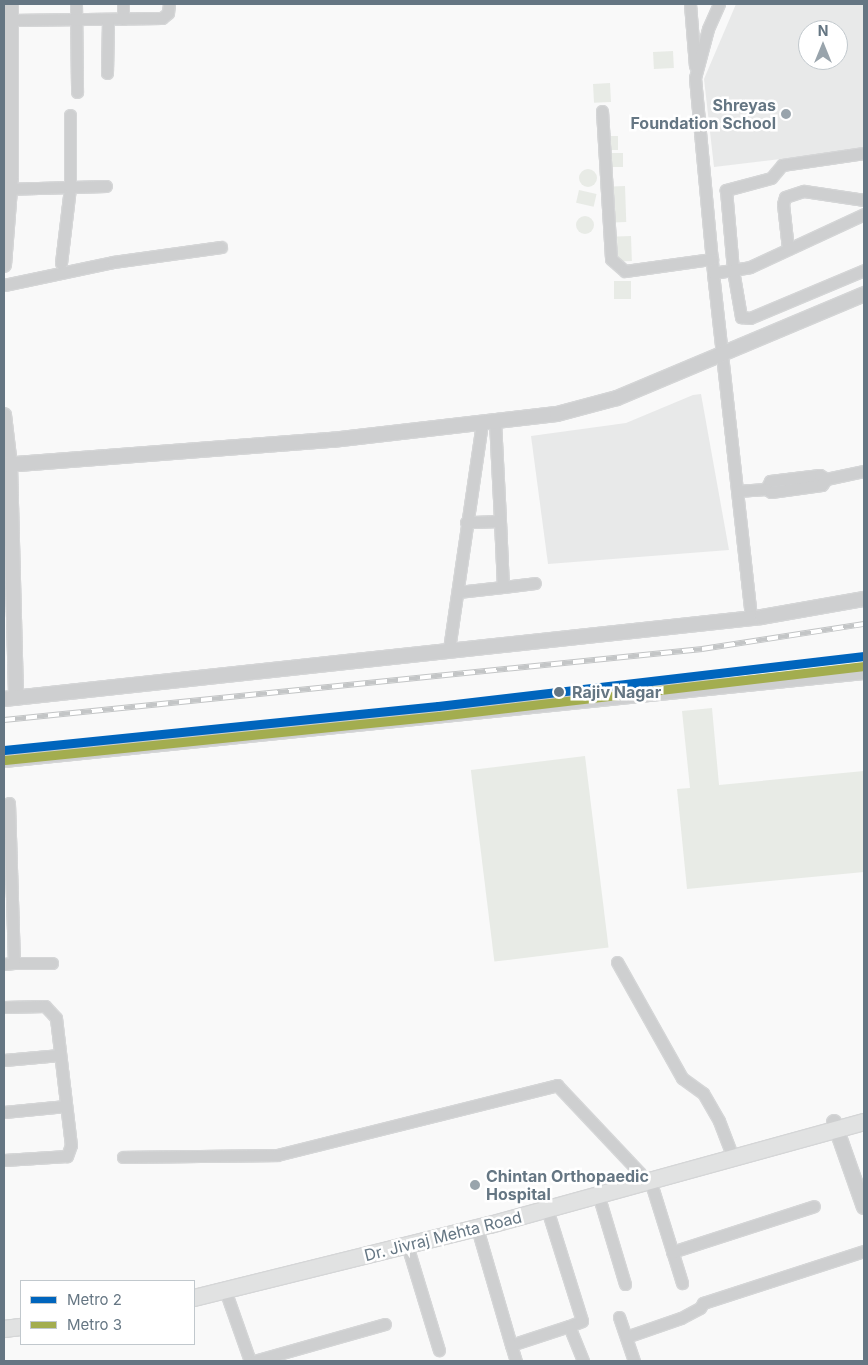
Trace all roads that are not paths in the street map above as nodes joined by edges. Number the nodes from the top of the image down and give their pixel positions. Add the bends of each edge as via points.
1 (11, 4) edge
2 (76, 4) edge
3 (123, 4) edge
4 (169, 4) edge
5 (690, 4) edge
6 (719, 4) edge
7 (76, 19) junction
8 (108, 19) junction
9 (123, 19) junction
10 (11, 20) junction
11 (692, 26) junction
12 (708, 29) junction
13 (107, 73) dead end
14 (695, 78) junction
15 (77, 92) dead end
16 (602, 111) dead end
17 (70, 115) dead end
18 (864, 153) edge
19 (106, 186) dead end
20 (70, 187) junction
21 (7, 188) edge
22 (864, 200) edge
23 (864, 214) edge
24 (221, 247) dead end
25 (788, 249) junction
26 (712, 259) junction
27 (4, 263) edge
28 (61, 263) dead end
29 (733, 270) junction
30 (864, 270) edge
31 (713, 273) junction
32 (4, 285) edge
33 (864, 294) edge
34 (724, 353) junction
35 (4, 415) edge
36 (488, 422) junction
37 (7, 465) edge
38 (864, 471) edge
39 (737, 491) junction
40 (500, 521) junction
41 (466, 522) junction
42 (534, 584) dead end
43 (503, 587) junction
44 (458, 592) junction
45 (864, 599) edge
46 (751, 618) junction
47 (9, 622) edge
48 (449, 649) junction
49 (864, 672) edge
50 (10, 698) edge
51 (4, 760) edge
52 (9, 803) dead end
53 (7, 840) edge
54 (8, 903) edge
55 (617, 962) dead end
56 (52, 963) dead end
57 (9, 964) edge
58 (4, 1007) edge
59 (60, 1055) junction
60 (4, 1060) edge
61 (66, 1106) junction
62 (4, 1112) edge
63 (864, 1115) edge
64 (864, 1122) edge
65 (835, 1125) junction
66 (730, 1149) junction
67 (122, 1158) dead end
68 (4, 1160) edge
69 (645, 1177) junction
70 (598, 1194) junction
71 (814, 1206) dead end
72 (864, 1207) edge
73 (547, 1209) junction
74 (477, 1228) junction
75 (407, 1245) junction
76 (864, 1251) edge
77 (672, 1252) junction
78 (682, 1283) dead end
79 (626, 1284) dead end
80 (195, 1290) edge
81 (225, 1290) junction
82 (195, 1298) edge
83 (619, 1317) dead end
84 (20, 1318) edge
85 (4, 1320) edge
86 (385, 1324) dead end
87 (20, 1326) edge
88 (570, 1326) junction
89 (4, 1329) edge
90 (626, 1337) junction
91 (511, 1345) junction
92 (439, 1350) dead end
93 (250, 1361) edge
94 (254, 1361) edge
95 (516, 1361) edge
96 (583, 1361) edge
97 (634, 1361) edge

1 - 10 street
2 - 7 street
3 - 9 street
4 - 9 street via 168,13 162,18
5 - 11 street
6 - 12 street
7 - 8 street
7 - 10 street
7 - 15 street
8 - 9 street
8 - 13 street
10 - 21 street
11 - 12 street
11 - 14 street
12 - 14 street
14 - 26 street
16 - 26 street via 612,259 625,271
17 - 20 street
18 - 29 street via 782,165 771,178 726,190
19 - 20 street
20 - 21 street
20 - 28 street
21 - 27 street
22 - 25 street via 804,191 785,196
23 - 25 street
24 - 32 street via 113,262
25 - 29 street via 750,267
26 - 31 street
29 - 30 street via 738,310 741,317 750,318
29 - 31 street
31 - 34 street
33 - 34 street
34 - 36 street via 617,398 557,414
34 - 39 street
35 - 37 street
36 - 37 street via 332,440
36 - 40 street
36 - 41 street
37 - 47 street
38 - 39 street via 826,479 822,485 771,492 766,489
39 - 46 street
40 - 41 street
40 - 43 street
41 - 44 street
42 - 43 street
43 - 44 street
44 - 48 street
45 - 46 street
46 - 48 street
47 - 50 street
48 - 50 street
49 - 51 street
52 - 53 street
53 - 54 street
54 - 57 street
55 - 66 street via 682,1078 703,1093
56 - 57 street
58 - 59 street via 36,1005 52,1010 56,1018
59 - 60 street
59 - 61 street
61 - 62 street
61 - 68 street via 71,1145 67,1156
63 - 65 main road
64 - 65 main road, Dr. Jivraj Mehta Road
65 - 66 main road
65 - 69 main road, Dr. Jivraj Mehta Road
65 - 72 street
66 - 69 main road
67 - 69 street via 277,1155 557,1085
69 - 70 main road, Dr. Jivraj Mehta Road
69 - 77 street
69 - 80 main road
70 - 73 main road, Dr. Jivraj Mehta Road
70 - 79 street
71 - 77 street
73 - 74 main road, Dr. Jivraj Mehta Road
73 - 88 street via 582,1320
74 - 75 main road, Dr. Jivraj Mehta Road
74 - 91 street
75 - 81 main road, Dr. Jivraj Mehta Road
75 - 92 street
76 - 90 street via 704,1303 682,1318
77 - 78 street
81 - 82 main road, Dr. Jivraj Mehta Road
81 - 93 street
83 - 90 street
84 - 85 main road
86 - 94 street
87 - 89 main road
88 - 91 street
88 - 96 street
90 - 97 street
91 - 95 street

